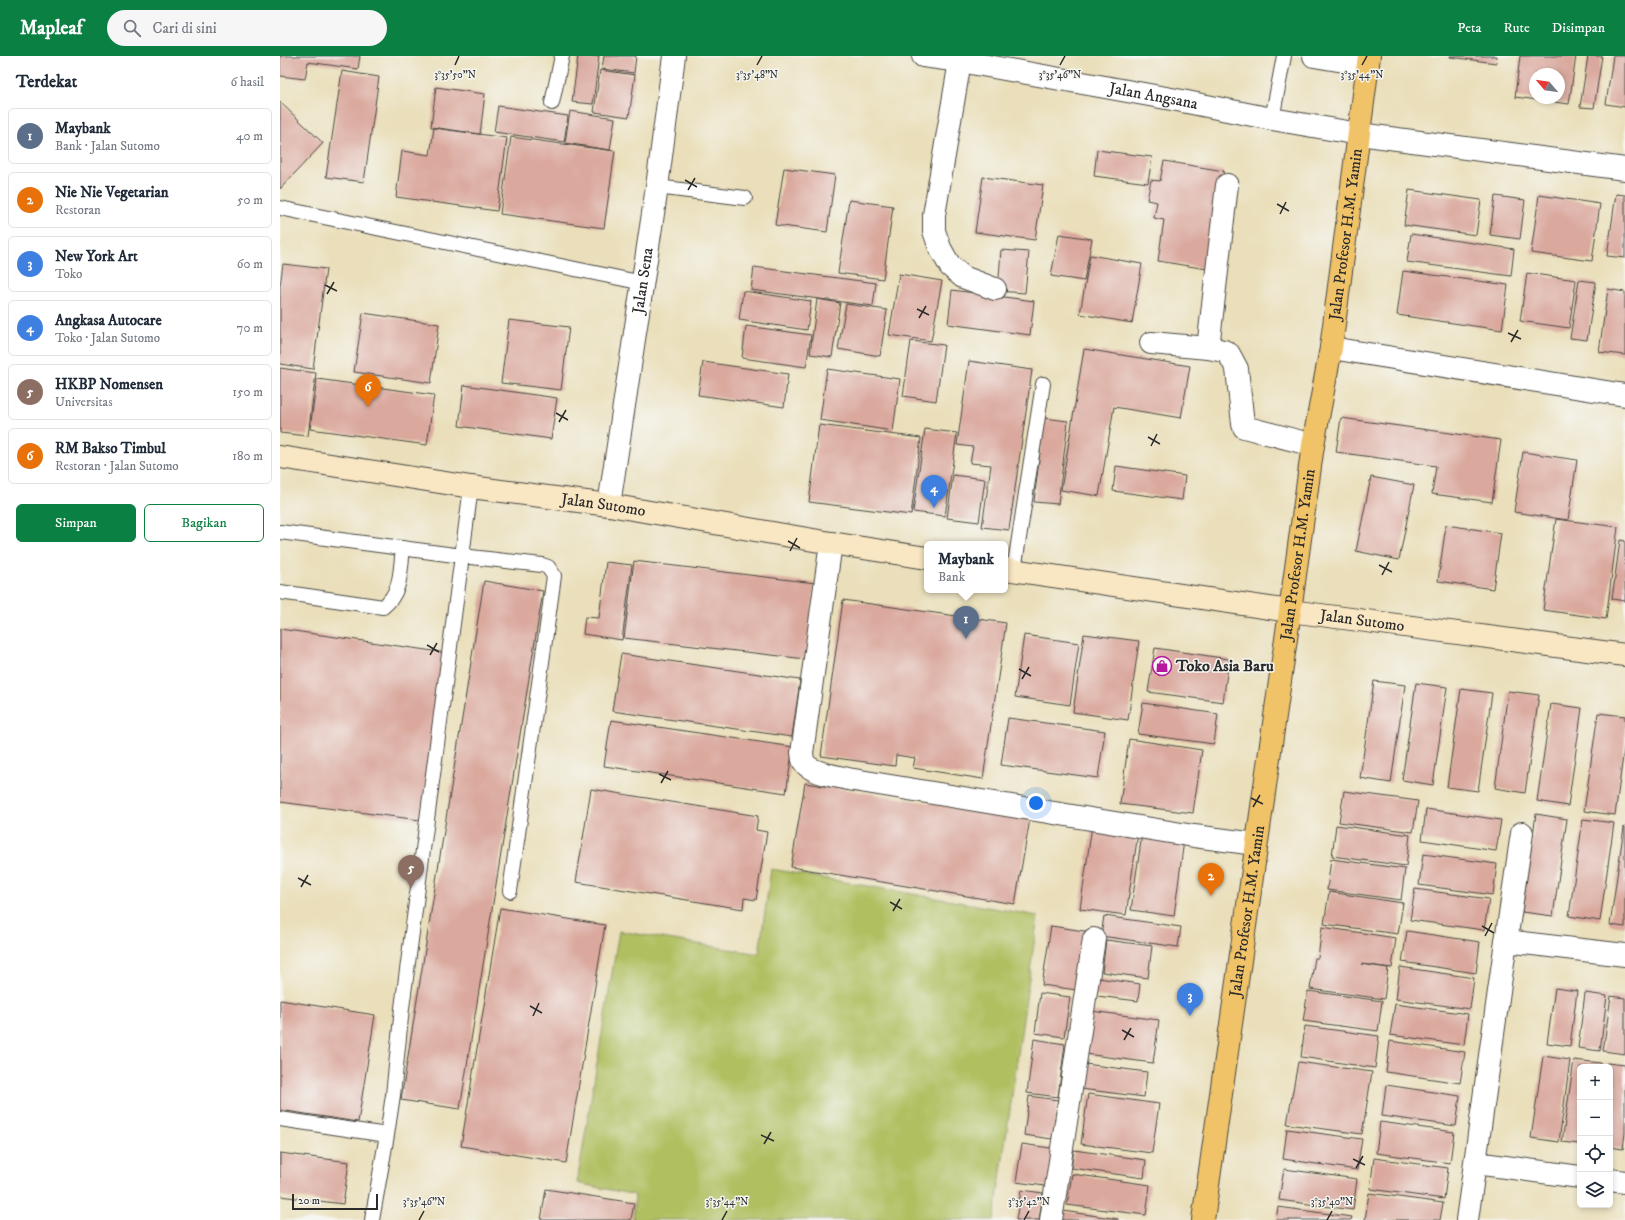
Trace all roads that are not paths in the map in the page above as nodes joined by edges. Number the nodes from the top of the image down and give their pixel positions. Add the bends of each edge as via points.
1 (562, 56) edge
2 (674, 56) edge
3 (923, 56) edge
4 (1284, 56) edge
5 (1317, 57) edge
6 (960, 61) junction
7 (1368, 61) edge
8 (552, 103) dead end
9 (1272, 119) junction
10 (1359, 134) junction
11 (1625, 169) edge
12 (1226, 185) dead end
13 (657, 187) junction
14 (745, 198) dead end
15 (280, 208) edge
16 (643, 283) junction
17 (995, 289) dead end
18 (1151, 343) dead end
19 (1208, 348) junction
20 (1331, 348) junction
21 (1043, 384) dead end
22 (1625, 395) edge
23 (1313, 445) junction
24 (280, 457) edge
25 (471, 487) junction
26 (609, 505) junction
27 (280, 532) edge
28 (831, 543) junction
29 (403, 548) junction
30 (462, 556) junction
31 (924, 558) edge
32 (1010, 570) edge
33 (280, 592) edge
34 (1290, 612) junction
35 (1625, 655) edge
36 (1522, 832) dead end
37 (1256, 844) junction
38 (510, 891) dead end
39 (1094, 939) dead end
40 (1506, 941) junction
41 (1625, 955) edge
42 (280, 1119) edge
43 (387, 1135) junction
44 (1475, 1163) junction
45 (1577, 1177) edge
46 (1613, 1180) edge
47 (1625, 1182) edge
48 (372, 1220) edge
49 (1051, 1220) edge
50 (1202, 1220) edge
51 (1468, 1220) edge

1 - 8 lane
2 - 13 street, Jalan Sena
3 - 6 street, Jalan Angsana
4 - 9 lane
5 - 7 street
6 - 9 street, Jalan Angsana
6 - 17 street via 934,215 934,231 950,266 963,277
7 - 10 main road, Jalan Profesor H.M. Yamin
9 - 10 street, Jalan Angsana
10 - 11 street, Jalan Angsana
10 - 20 main road, Jalan Profesor H.M. Yamin
12 - 19 street
13 - 14 lane
13 - 16 street, Jalan Sena
15 - 16 lane
16 - 26 street, Jalan Sena
18 - 19 street
19 - 23 street via 1224,351 1235,364 1244,427
20 - 22 street
20 - 23 main road, Jalan Profesor H.M. Yamin
21 - 32 lane
23 - 34 main road, Jalan Profesor H.M. Yamin
24 - 25 main road, Jalan Sutomo
25 - 26 main road, Jalan Sutomo
25 - 30 lane
26 - 28 main road, Jalan Sutomo
27 - 29 lane
28 - 31 main road, Jalan Sutomo
28 - 37 street via 802,753 806,766 821,773 848,779
29 - 30 lane
29 - 33 lane via 398,588 392,600 383,607
30 - 38 lane via 542,565 548,567 554,576
30 - 43 lane
32 - 34 main road, Jalan Sutomo
34 - 35 main road, Jalan Sutomo
34 - 37 main road, Jalan Profesor H.M. Yamin
36 - 40 street
37 - 50 main road, Jalan Profesor H.M. Yamin
39 - 49 street
40 - 41 street
40 - 44 street
42 - 43 lane
43 - 48 lane
44 - 45 street
44 - 51 street
46 - 47 street

